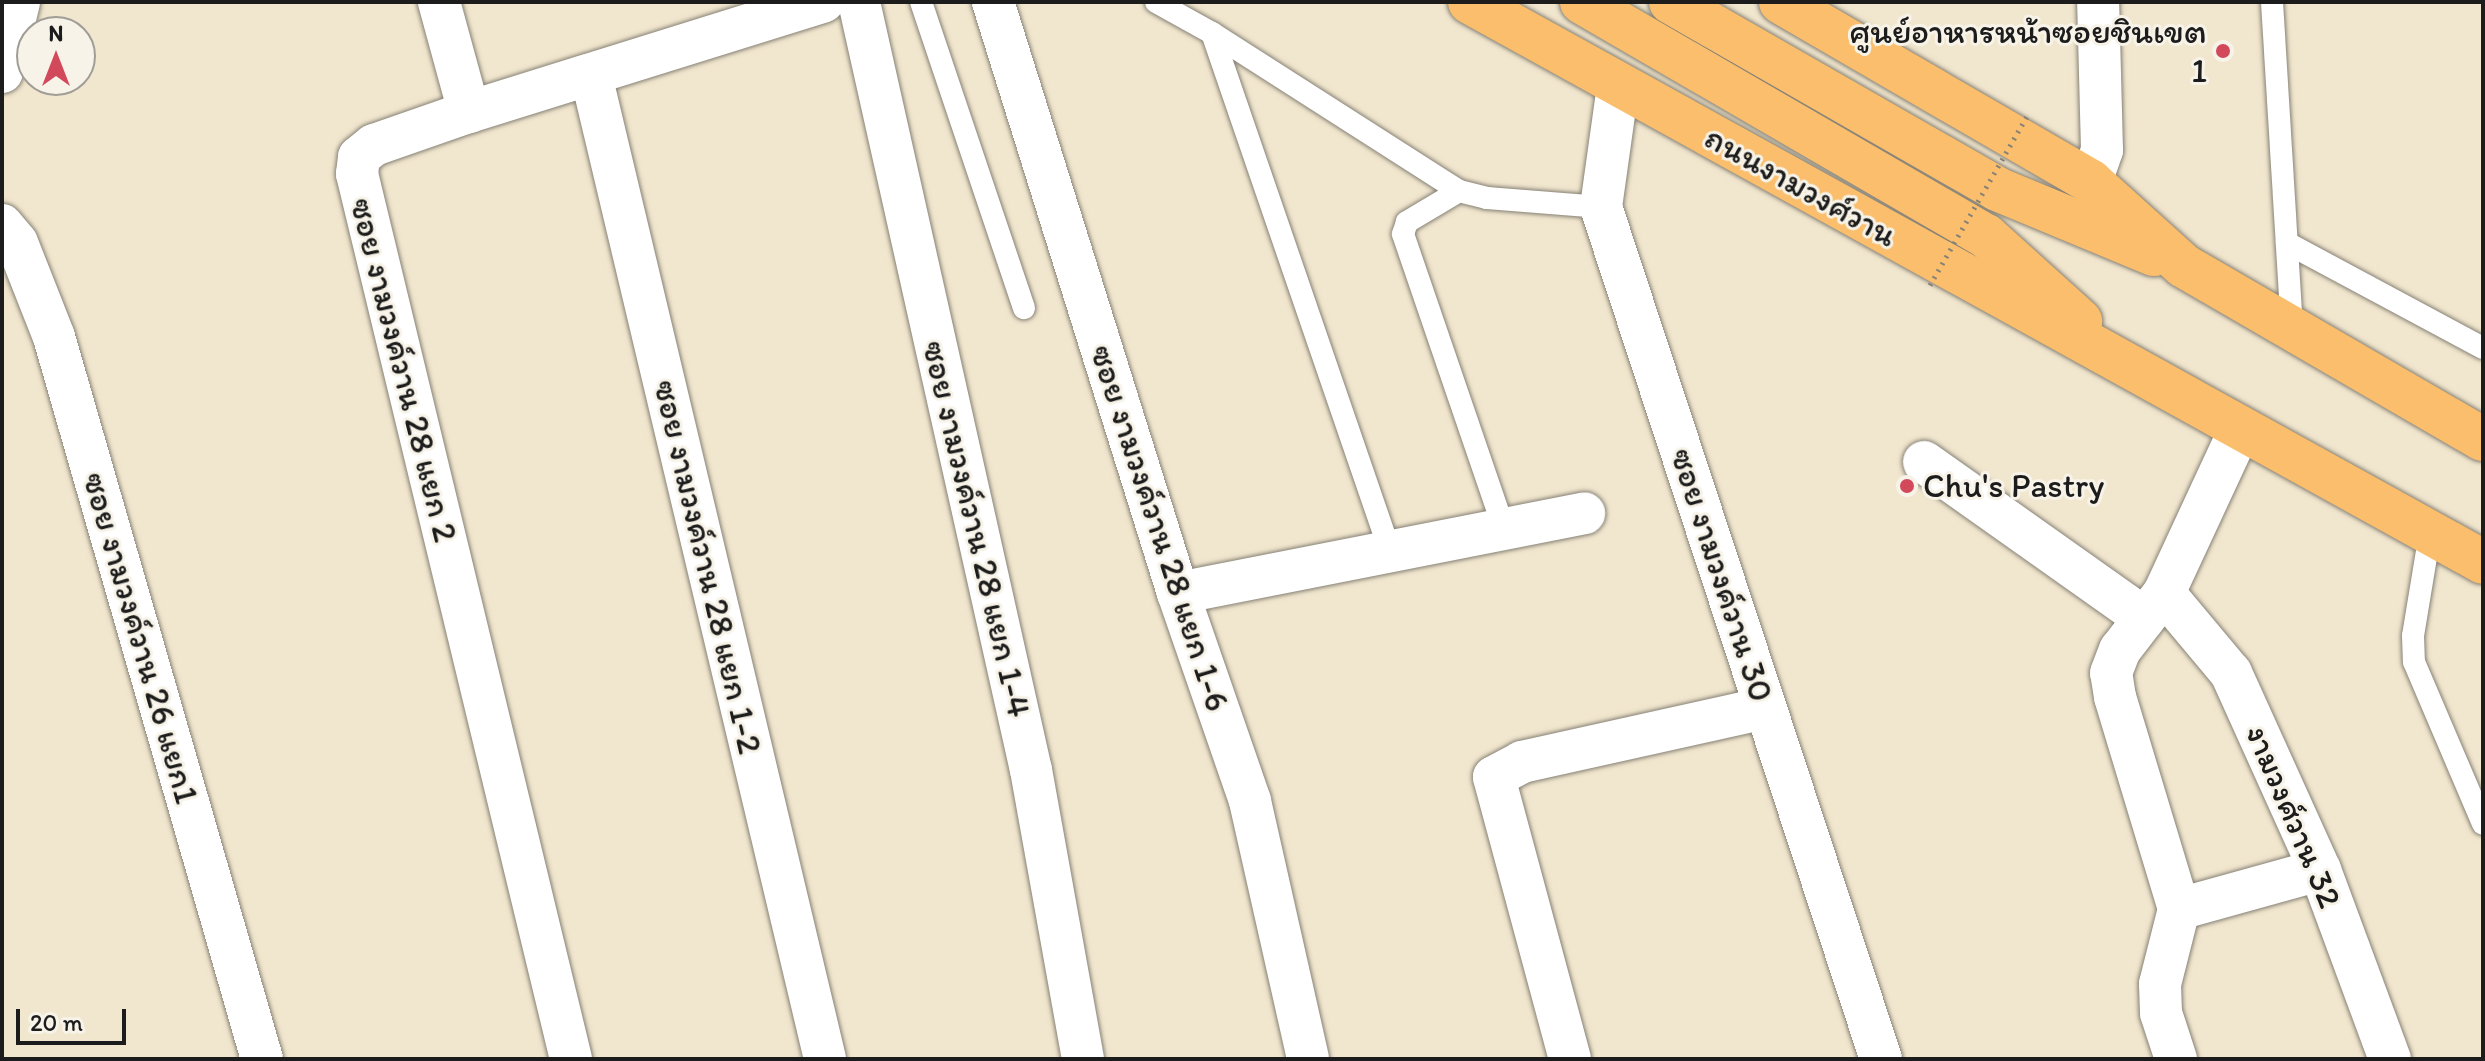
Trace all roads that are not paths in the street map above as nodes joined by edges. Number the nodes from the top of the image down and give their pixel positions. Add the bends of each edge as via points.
1 (19, 2) edge
2 (439, 2) edge
3 (823, 2) edge
4 (859, 2) edge
5 (921, 2) edge
6 (993, 2) edge
7 (1156, 2) edge
8 (1470, 2) edge
9 (1582, 2) edge
10 (1671, 2) edge
11 (2098, 2) edge
12 (2272, 2) edge
13 (1785, 3) edge
14 (1212, 33) junction
15 (2, 72) edge
16 (591, 75) junction
17 (1618, 86) junction
18 (469, 112) junction
19 (2091, 182) junction
20 (1459, 191) junction
21 (1601, 207) junction
22 (2, 225) edge
23 (2287, 243) junction
24 (2184, 266) junction
25 (1024, 308) dead end
26 (2292, 329) junction
27 (2483, 348) edge
28 (2132, 369) junction
29 (2240, 429) junction
30 (2483, 439) edge
31 (1924, 462) dead end
32 (1584, 513) dead end
33 (1504, 529) junction
34 (2430, 533) junction
35 (1390, 551) junction
36 (2483, 562) edge
37 (1178, 593) junction
38 (2154, 605) junction
39 (1765, 708) junction
40 (2483, 824) edge
41 (2320, 870) junction
42 (2179, 909) junction
43 (262, 1059) edge
44 (571, 1059) edge
45 (825, 1059) edge
46 (1083, 1059) edge
47 (1308, 1059) edge
48 (1570, 1059) edge
49 (1881, 1059) edge
50 (2176, 1059) edge
51 (2390, 1059) edge

1 - 15 street
2 - 18 street
3 - 16 street, ซอย งามวงค์วาน 28 แยก 2
4 - 46 street, ซอย งามวงค์วาน 28 แยก 1-4 via 1031,770
5 - 25 lane
6 - 37 street, ซอย งามวงค์วาน 28 แยก 1-6
7 - 14 lane
8 - 17 main road, ถนนงามวงศ์วาน
9 - 28 main road, ถนนงามวงศ์วาน via 1986,236
10 - 24 main road via 1997,189
11 - 19 street via 2102,150
12 - 23 lane
13 - 19 main road
14 - 20 lane
14 - 35 lane
16 - 18 street, ซอย งามวงค์วาน 28 แยก 2
16 - 45 street, ซอย งามวงค์วาน 28 แยก 1-2
17 - 21 street, ซอย งามวงค์วาน 30
17 - 28 main road, ถนนงามวงศ์วาน
18 - 44 street, ซอย งามวงค์วาน 28 แยก 2 via 374,145 359,157 357,174
19 - 24 main road
20 - 21 lane
20 - 33 lane via 1407,222 1403,234
21 - 39 street, ซอย งามวงค์วาน 30
22 - 43 street, ซอย งามวงค์วาน 26 แยก1 via 17,243 54,337
23 - 26 lane
23 - 27 lane
24 - 26 main road
26 - 30 main road
28 - 29 main road, ถนนงามวงศ์วาน
29 - 34 main road, ถนนงามวงศ์วาน
29 - 38 street
31 - 38 street, งามวงศ์วาน 32
32 - 33 street
33 - 35 street
34 - 36 main road, ถนนงามวงศ์วาน
34 - 40 lane via 2413,636 2414,662
35 - 37 street
37 - 47 street, ซอย งามวงค์วาน 28 แยก 1-6 via 1250,801
38 - 41 street, งามวงศ์วาน 32 via 2231,673
38 - 42 street via 2120,650 2111,673
39 - 48 street via 1522,762 1494,777
39 - 49 street, ซอย งามวงค์วาน 30
41 - 42 street
41 - 51 street, งามวงศ์วาน 32
42 - 50 street via 2160,984 2161,1013

